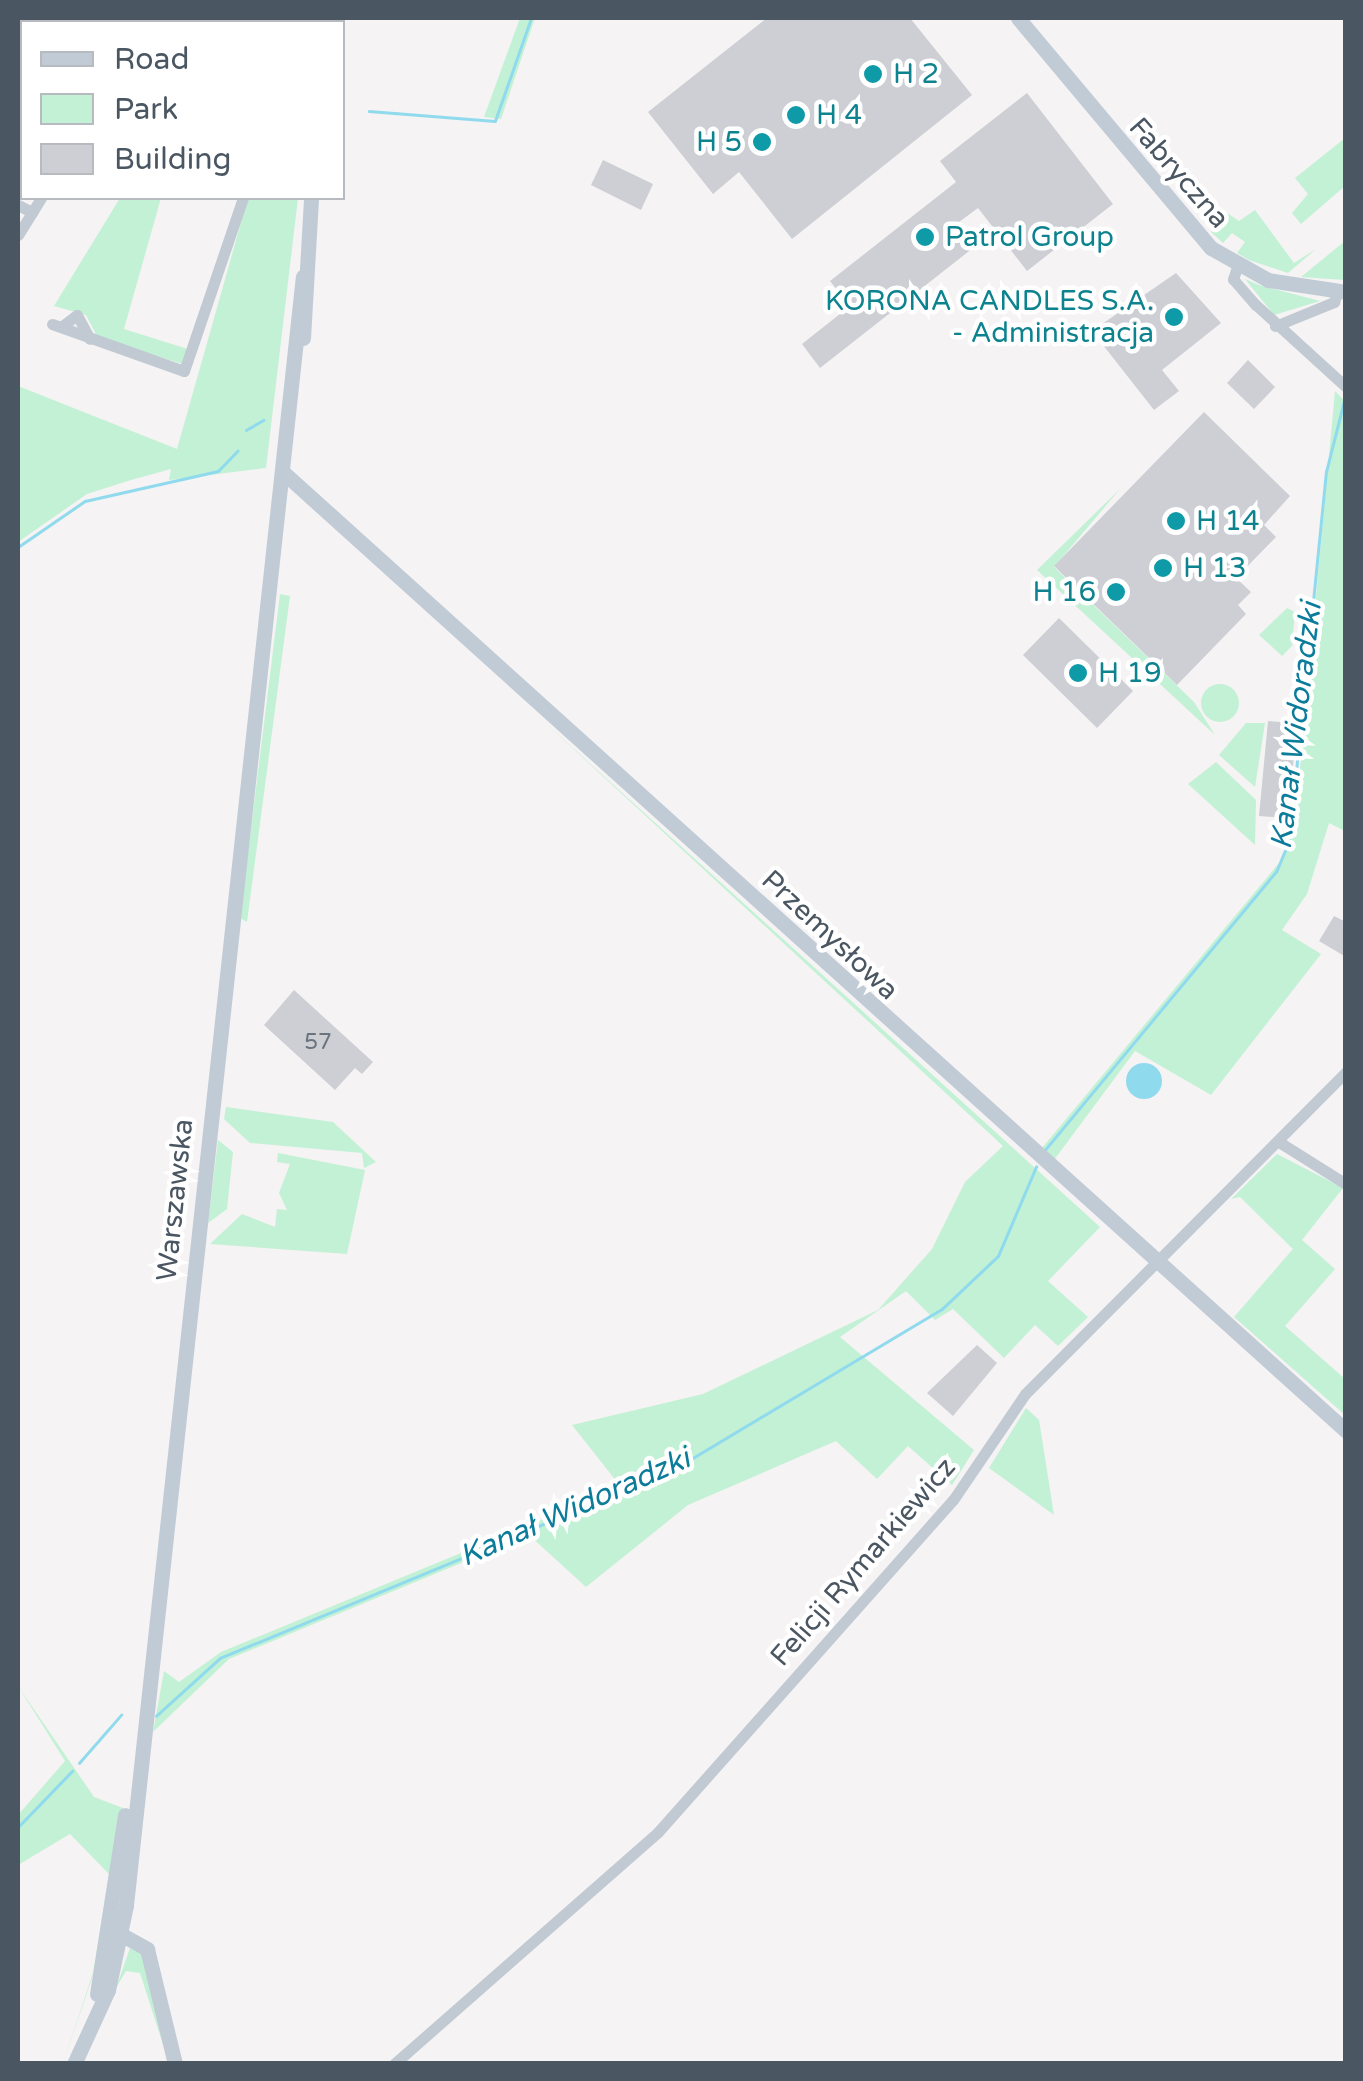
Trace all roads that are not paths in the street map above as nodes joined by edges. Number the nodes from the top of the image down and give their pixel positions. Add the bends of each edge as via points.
1 (1018, 18) edge
2 (39, 200) edge
3 (241, 200) edge
4 (311, 200) edge
5 (18, 205) edge
6 (32, 212) junction
7 (18, 235) edge
8 (1237, 267) junction
9 (1341, 292) edge
10 (57, 325) dead end
11 (1274, 326) junction
12 (1346, 386) edge
13 (284, 473) junction
14 (1346, 1072) edge
15 (1279, 1142) junction
16 (1346, 1184) edge
17 (1158, 1264) junction
18 (1346, 1431) edge
19 (116, 1931) junction
20 (74, 2064) edge
21 (175, 2064) edge
22 (394, 2064) edge

1 - 8 street, Fabryczna via 1163,199
2 - 6 street
3 - 10 street via 193,364 171,372
4 - 13 street, Warszawska
5 - 6 street
6 - 7 street
8 - 9 street, Fabryczna
8 - 11 street via 1233,279
9 - 11 street via 1334,302
11 - 12 street
13 - 17 street, Przemysłowa
13 - 19 street, Warszawska
14 - 15 street, Felicji Rymarkiewicz
15 - 16 street
15 - 17 street, Felicji Rymarkiewicz
17 - 18 street, Przemysłowa
17 - 22 street, Felicji Rymarkiewicz via 1025,1394 953,1500 658,1832
19 - 20 street, Warszawska
19 - 21 street via 147,1949

